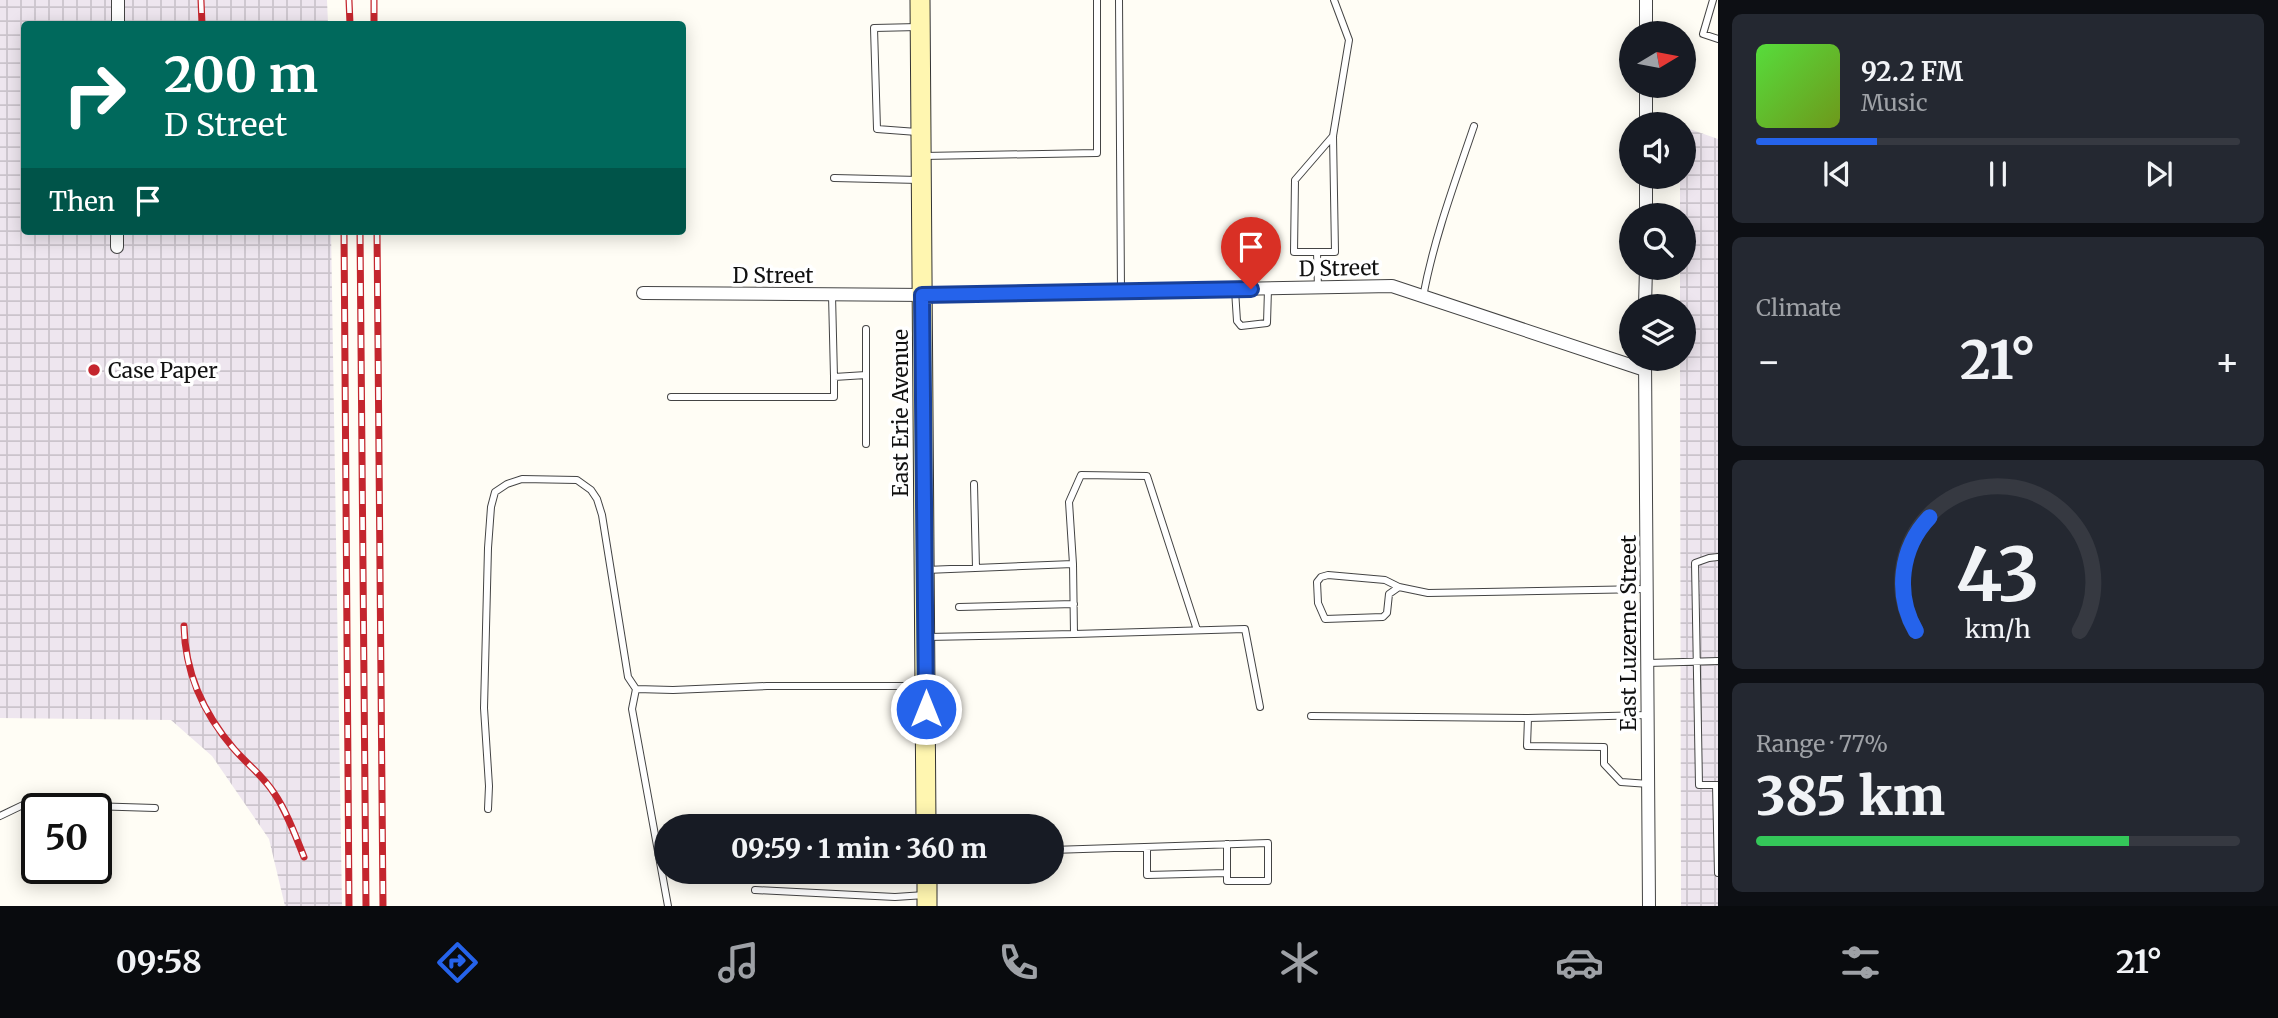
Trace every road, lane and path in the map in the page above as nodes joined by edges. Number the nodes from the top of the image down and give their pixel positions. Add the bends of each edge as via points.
1 (118, 0) edge
2 (920, 0) edge
3 (1097, 0) edge
4 (1119, 0) edge
5 (1334, 0) edge
6 (1646, 0) edge
7 (1713, 0) edge
8 (118, 21) edge
9 (1646, 21) edge
10 (920, 27) junction
11 (1718, 38) edge
12 (1474, 126) dead end
13 (921, 132) junction
14 (1333, 136) junction
15 (921, 156) junction
16 (834, 178) dead end
17 (921, 180) junction
18 (117, 235) edge
19 (117, 247) dead end
20 (1317, 252) junction
21 (1318, 288) junction
22 (1235, 289) junction
23 (1268, 289) junction
24 (1121, 291) junction
25 (643, 293) dead end
26 (832, 294) junction
27 (922, 295) junction
28 (1423, 297) junction
29 (866, 329) dead end
30 (1619, 356) edge
31 (1645, 371) edge
32 (866, 375) junction
33 (834, 377) junction
34 (671, 397) dead end
35 (866, 444) dead end
36 (974, 484) dead end
37 (1718, 558) edge
38 (1073, 564) junction
39 (976, 568) junction
40 (925, 570) junction
41 (1399, 587) junction
42 (1647, 589) junction
43 (1074, 604) junction
44 (959, 607) dead end
45 (1197, 630) junction
46 (1074, 634) junction
47 (925, 637) junction
48 (1698, 662) junction
49 (1718, 662) edge
50 (1648, 663) junction
51 (925, 686) junction
52 (636, 689) junction
53 (1260, 707) dead end
54 (1648, 715) junction
55 (1311, 716) dead end
56 (1528, 718) junction
57 (1648, 784) junction
58 (1717, 785) edge
59 (155, 808) dead end
60 (488, 809) dead end
61 (926, 814) edge
62 (0, 816) edge
63 (1227, 844) junction
64 (1147, 847) junction
65 (1064, 850) edge
66 (1227, 873) junction
67 (1718, 873) edge
68 (755, 890) dead end
69 (927, 900) edge
70 (668, 906) edge
71 (1649, 906) edge

1 - 8 street
2 - 10 main road, East Erie Avenue
3 - 15 lane via 1097,153
4 - 24 lane
5 - 14 lane via 1349,40
6 - 9 street
7 - 11 lane via 1703,34
10 - 13 main road, East Erie Avenue
10 - 13 lane via 874,28 877,129
12 - 28 lane via 1449,196
13 - 15 main road, East Erie Avenue
14 - 20 lane via 1335,252
14 - 20 lane via 1295,180 1294,252
15 - 17 main road, East Erie Avenue
16 - 17 lane
17 - 27 main road, East Erie Avenue
18 - 19 street
20 - 21 lane
21 - 23 street, D Street
21 - 28 street, D Street via 1392,286
22 - 23 street, D Street
22 - 23 lane via 1241,326 1267,323
22 - 24 street, D Street
24 - 27 street, D Street
25 - 26 street, D Street
26 - 27 street, D Street
26 - 33 lane
27 - 40 main road, East Erie Avenue
28 - 30 street, D Street
29 - 32 lane
31 - 42 street, East Luzerne Street
32 - 33 lane
32 - 35 lane
33 - 34 lane via 834,397
36 - 39 lane
37 - 48 lane via 1695,563
38 - 39 lane
38 - 43 lane
38 - 45 lane via 1069,502 1081,475 1147,476
39 - 40 lane
40 - 47 main road, East Erie Avenue
41 - 41 lane via 1385,580 1328,575 1317,582 1318,603 1325,619 1384,617 1389,594
41 - 42 lane via 1428,593
42 - 50 street, East Luzerne Street
43 - 44 lane
43 - 46 lane
45 - 46 lane
45 - 53 lane via 1245,629
46 - 47 lane
47 - 51 main road, East Erie Avenue
48 - 49 lane
48 - 50 lane
48 - 58 lane via 1699,785
50 - 54 street, East Luzerne Street
51 - 52 lane
51 - 61 main road, East Erie Avenue
52 - 60 lane via 628,677 602,516 591,490 577,480 522,479 495,492 488,548 484,708
52 - 70 lane via 632,709
54 - 56 lane
54 - 57 street, East Luzerne Street
55 - 56 lane
56 - 57 lane via 1527,746 1604,747 1604,764 1621,782
57 - 71 street, East Luzerne Street
58 - 67 lane
59 - 62 lane via 25,804
63 - 64 lane
63 - 66 lane
63 - 66 lane via 1268,843 1268,881 1227,881
64 - 65 lane
64 - 66 lane via 1147,875
68 - 69 lane

